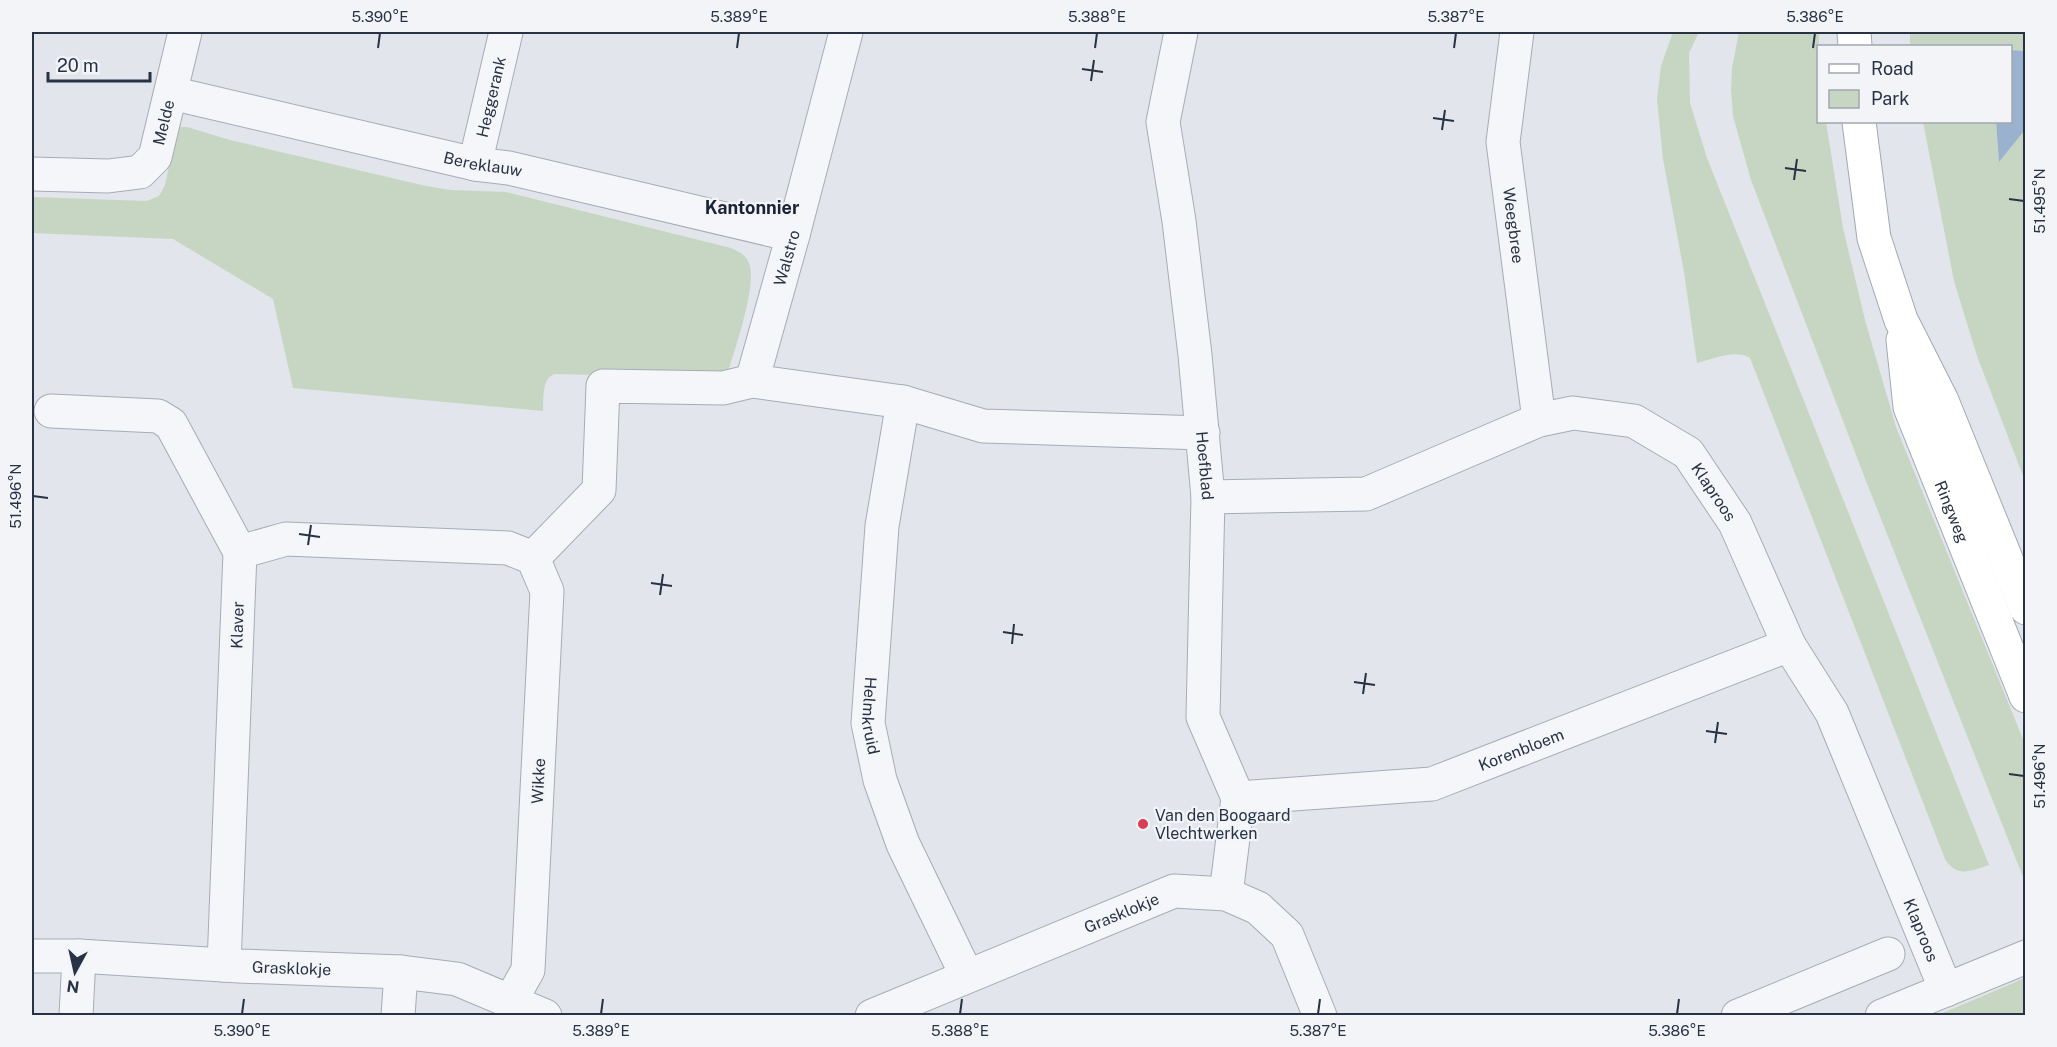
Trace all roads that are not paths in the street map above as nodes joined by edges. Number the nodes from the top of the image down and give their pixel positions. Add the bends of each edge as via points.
1 (185, 32) edge
2 (506, 32) edge
3 (846, 32) edge
4 (1180, 32) edge
5 (1517, 32) edge
6 (171, 93) junction
7 (1859, 123) edge
8 (475, 164) junction
9 (32, 174) edge
10 (793, 235) junction
11 (1901, 320) junction
12 (752, 381) junction
13 (903, 402) junction
14 (51, 411) dead end
15 (1539, 420) junction
16 (1203, 433) junction
17 (1208, 497) junction
18 (240, 552) junction
19 (533, 558) junction
20 (2025, 608) edge
21 (1789, 645) junction
22 (2025, 696) edge
23 (1238, 798) junction
24 (1226, 894) junction
25 (1888, 954) dead end
26 (32, 956) edge
27 (79, 956) junction
28 (2025, 957) edge
29 (224, 965) junction
30 (401, 972) junction
31 (967, 976) junction
32 (1946, 990) junction
33 (510, 1002) junction
34 (1790, 1006) edge
35 (76, 1016) edge
36 (398, 1016) edge
37 (545, 1016) edge
38 (872, 1016) edge
39 (1320, 1016) edge
40 (1738, 1016) edge
41 (1882, 1016) edge

1 - 6 street, Melde
2 - 8 street, Heggerank
3 - 10 street, Walstro
4 - 16 street, Hoefblad via 1163,122 1179,220
5 - 15 street, Weegbree via 1503,142
6 - 8 street, Bereklauw
6 - 9 street, Melde via 155,157 140,172 108,176
7 - 11 main road, Ringweg via 1874,238
8 - 10 street, Bereklauw via 509,168
10 - 12 street, Walstro
11 - 20 main road, Ringweg via 1941,401
11 - 22 main road, Ringweg via 1910,407
12 - 13 street
12 - 19 street via 723,388 603,386 599,490
13 - 16 street via 983,426
13 - 31 street, Helmkruid via 882,526 868,723 880,780 903,844
14 - 18 street via 158,416 171,424
15 - 17 street, Klaproos via 1366,494
15 - 21 street, Klaproos via 1573,413 1634,421 1688,453 1735,523
16 - 17 street, Hoefblad
17 - 23 street, Hoefblad via 1203,717
18 - 19 street via 286,538 508,548
18 - 29 street, Klaver
19 - 33 street, Wikke via 547,591 535,840 528,970
21 - 23 street, Korenbloem via 1432,784
21 - 32 street, Klaproos via 1832,713
23 - 24 street
24 - 31 street, Grasklokje via 1174,891
24 - 39 street, Grasklokje via 1258,908 1287,935
25 - 34 street
26 - 27 street, Grasklokje
27 - 29 street, Grasklokje
27 - 35 street
28 - 32 street
29 - 30 street, Grasklokje
30 - 33 street, Grasklokje via 457,979
30 - 36 street
31 - 38 street, Grasklokje
32 - 41 street
33 - 37 street, Grasklokje
34 - 40 street

